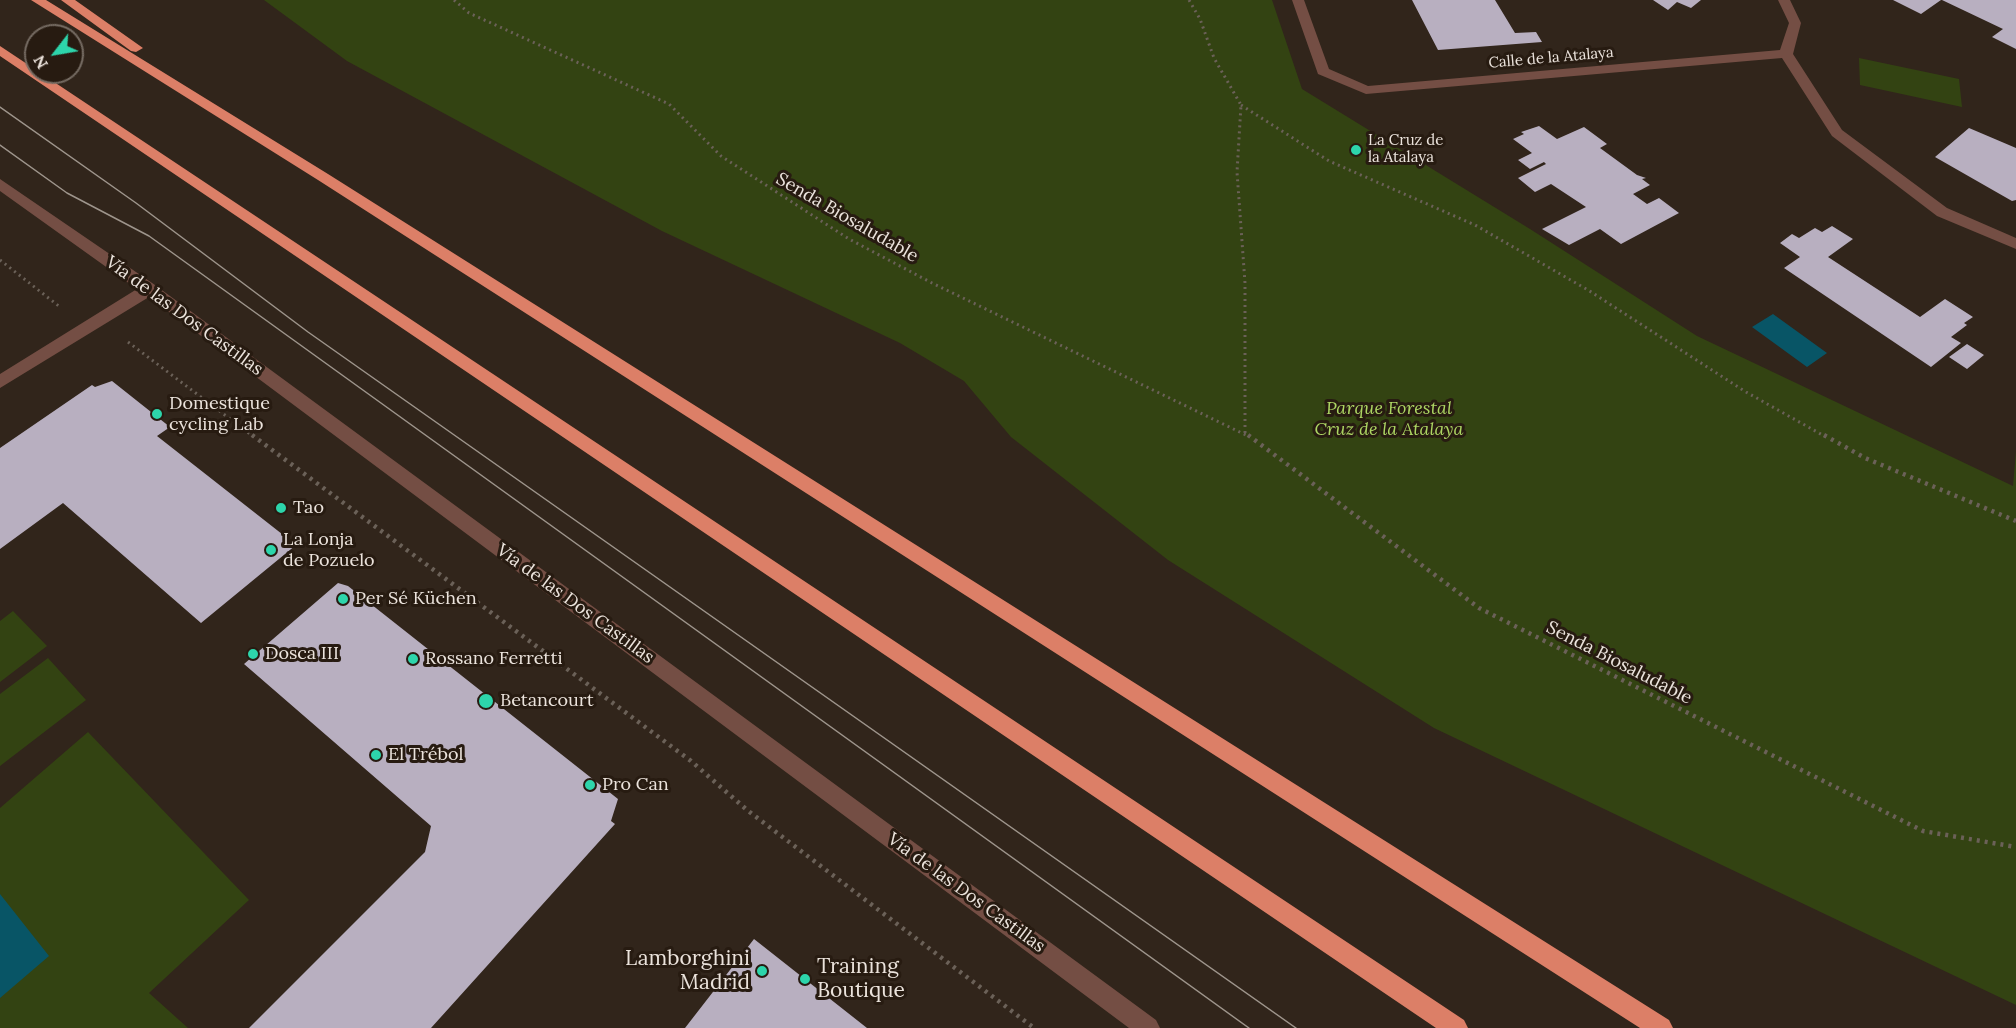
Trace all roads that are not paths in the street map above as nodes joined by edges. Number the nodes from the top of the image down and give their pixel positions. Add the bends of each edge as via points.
1 (37, 0) edge
2 (67, 0) edge
3 (1298, 0) edge
4 (1785, 0) edge
5 (0, 36) edge
6 (0, 50) edge
7 (24, 53) edge
8 (1786, 54) junction
9 (67, 84) edge
10 (323, 177) junction
11 (0, 184) edge
12 (269, 229) junction
13 (2016, 244) edge
14 (149, 289) junction
15 (0, 382) edge
16 (1148, 1028) edge
17 (1456, 1028) edge
18 (1661, 1028) edge

1 - 10 highway
2 - 10 highway
3 - 8 street, Calle de la Atalaya via 1323,71 1366,90
4 - 8 street via 1795,23
5 - 7 highway
6 - 12 highway
8 - 13 street via 1837,133 1942,212
9 - 12 highway
10 - 18 highway
11 - 14 street, Vía de las Dos Castillas
12 - 17 highway
14 - 15 street
14 - 16 street, Vía de las Dos Castillas

